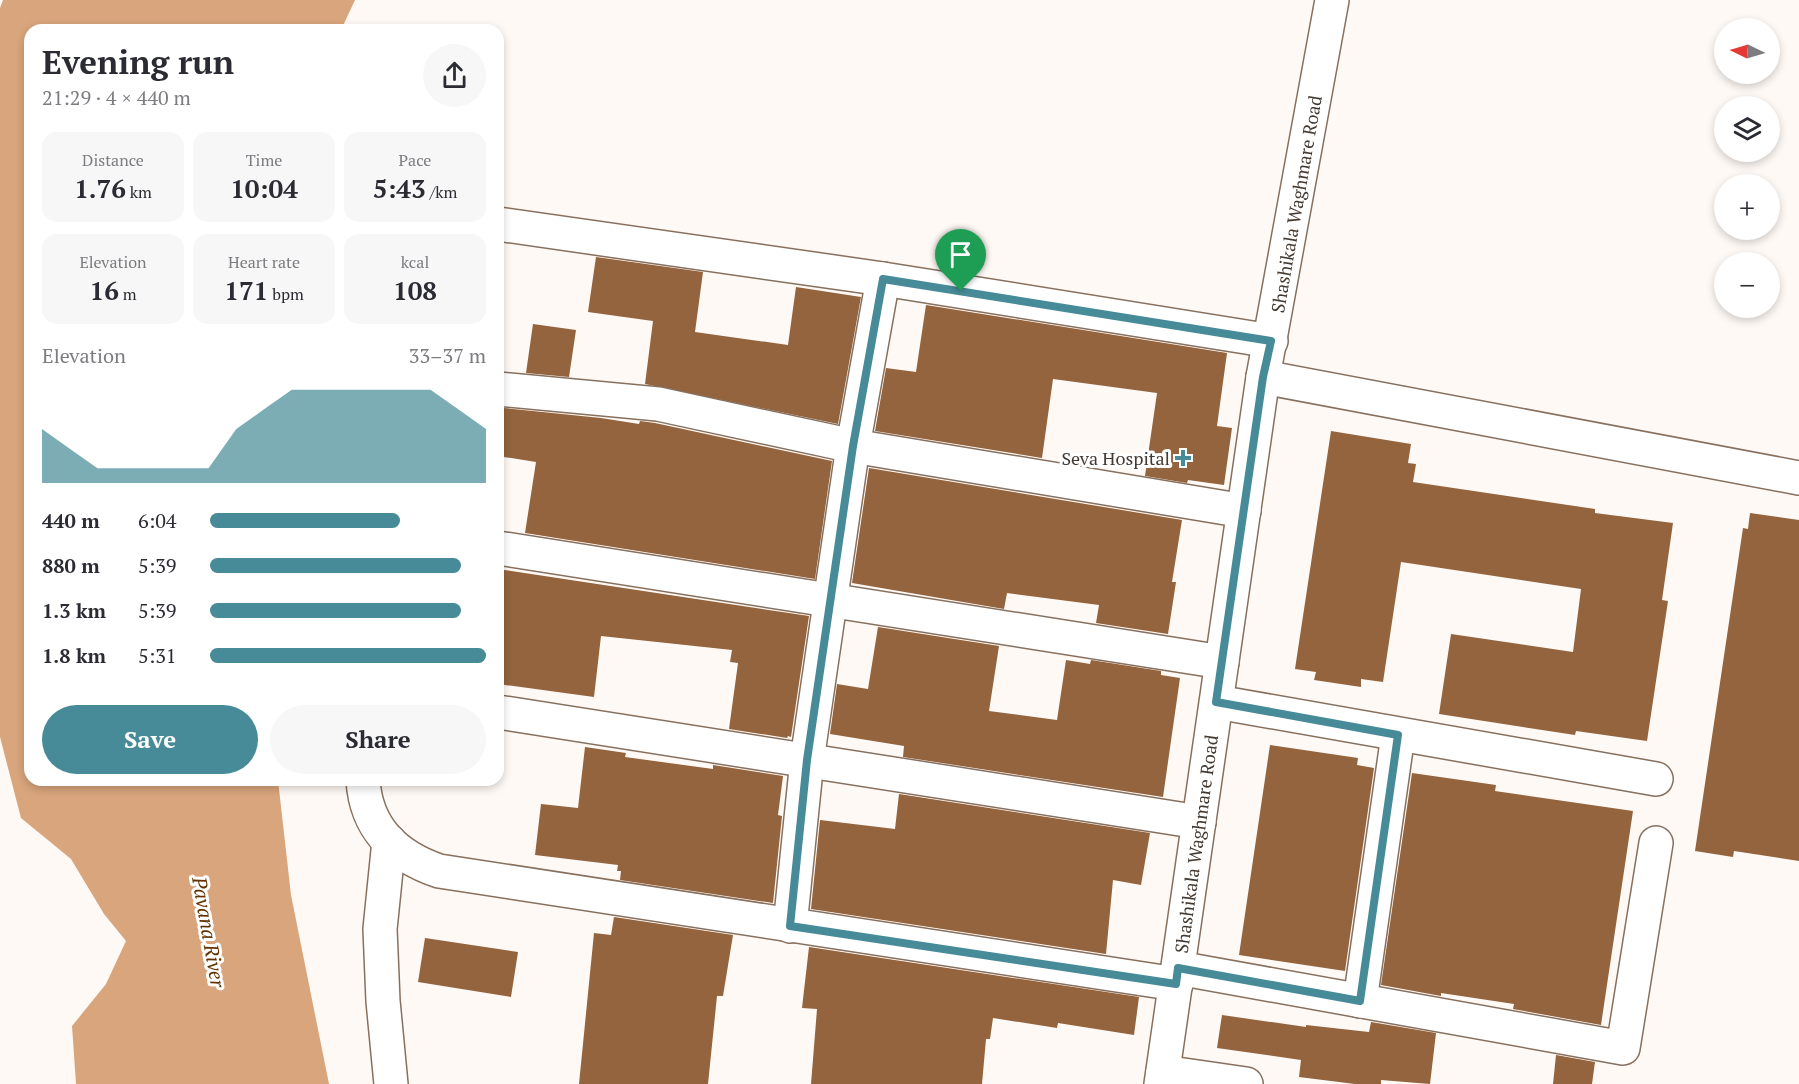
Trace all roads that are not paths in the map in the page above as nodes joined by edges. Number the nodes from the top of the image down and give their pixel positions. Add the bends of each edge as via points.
1 (1332, 0) edge
2 (504, 225) edge
3 (883, 279) junction
4 (1271, 341) junction
5 (1263, 377) junction
6 (504, 390) edge
7 (853, 446) junction
8 (1799, 478) edge
9 (1244, 511) junction
10 (504, 549) edge
11 (832, 601) junction
12 (1222, 662) junction
13 (1216, 702) junction
14 (504, 713) edge
15 (1398, 735) junction
16 (807, 760) junction
17 (1656, 779) dead end
18 (363, 786) edge
19 (1199, 822) junction
20 (389, 841) junction
21 (1656, 843) dead end
22 (790, 926) junction
23 (1177, 976) junction
24 (1360, 1001) junction
25 (1162, 1078) edge
26 (392, 1084) edge
27 (1246, 1084) edge

1 - 4 street, Shashikala Waghmare Road
2 - 3 street
3 - 4 street
3 - 7 street
4 - 5 street, Shashikala Waghmare Road
5 - 8 street
5 - 9 street, Shashikala Waghmare Road
6 - 7 street via 658,404
7 - 9 street
7 - 11 street
9 - 12 street, Shashikala Waghmare Road
10 - 11 street
11 - 12 street
11 - 16 street
12 - 13 street, Shashikala Waghmare Road
13 - 15 street
13 - 19 street, Shashikala Waghmare Road
14 - 16 street
15 - 17 street
15 - 24 street
16 - 19 street
16 - 22 street
18 - 20 street via 364,800 376,827
19 - 23 street, Shashikala Waghmare Road
20 - 22 street via 418,864 439,871
20 - 26 street via 380,929 382,1001
21 - 24 street via 1623,1048
22 - 23 street
23 - 24 street
23 - 25 street, Shashikala Waghmare Road
25 - 27 street

